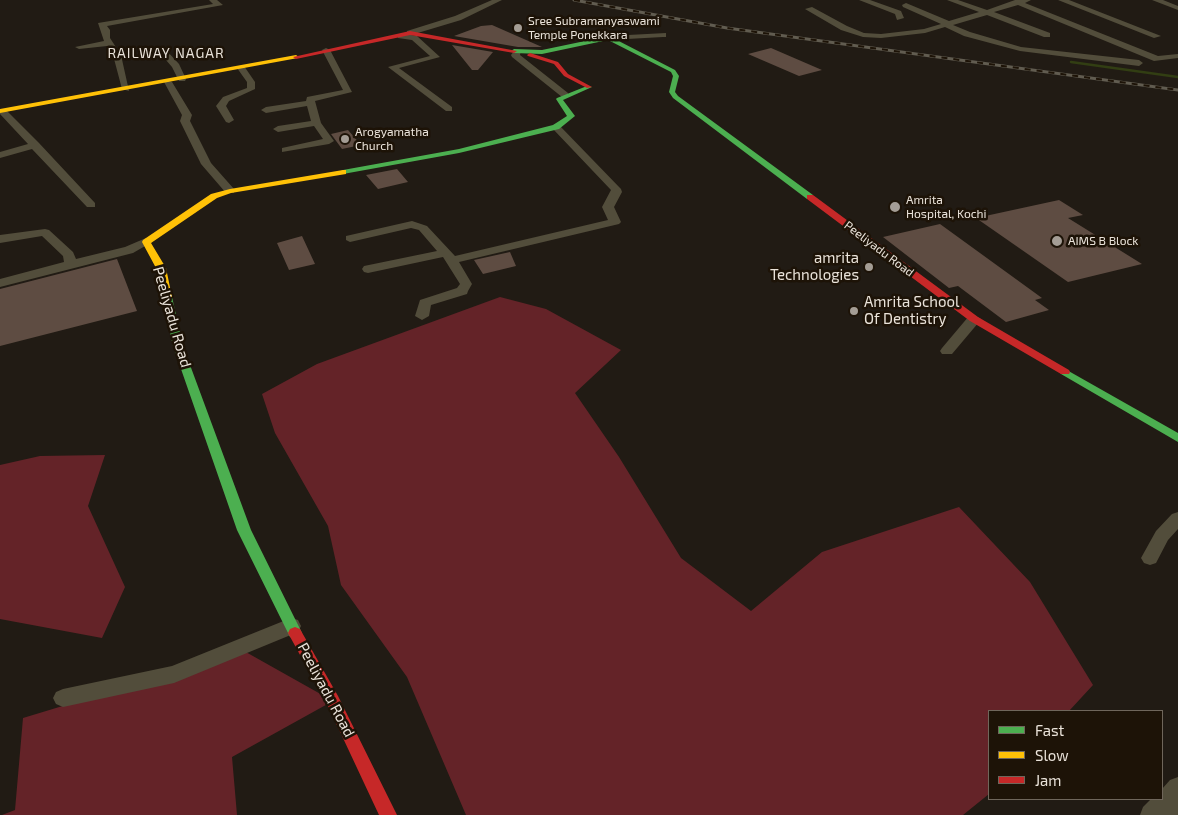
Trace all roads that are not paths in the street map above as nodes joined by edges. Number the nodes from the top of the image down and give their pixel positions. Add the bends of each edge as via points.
1 (213, 0) edge
2 (498, 0) edge
3 (863, 0) edge
4 (951, 0) edge
5 (1027, 0) edge
6 (1062, 0) edge
7 (1079, 0) edge
8 (1156, 0) edge
9 (1016, 2) junction
10 (906, 5) dead end
11 (1178, 8) edge
12 (809, 9) dead end
13 (1106, 11) dead end
14 (987, 12) junction
15 (900, 18) dead end
16 (947, 25) junction
17 (406, 35) junction
18 (663, 35) dead end
19 (1047, 35) dead end
20 (1156, 36) dead end
21 (609, 38) junction
22 (110, 43) junction
23 (79, 47) dead end
24 (326, 50) junction
25 (163, 52) dead end
26 (518, 52) junction
27 (1178, 56) edge
28 (1139, 63) dead end
29 (240, 68) junction
30 (182, 79) junction
31 (168, 82) junction
32 (126, 89) junction
33 (565, 94) junction
34 (312, 103) junction
35 (449, 109) dead end
36 (1, 110) edge
37 (266, 110) dead end
38 (229, 120) dead end
39 (316, 123) junction
40 (556, 127) junction
41 (278, 128) dead end
42 (35, 145) junction
43 (286, 150) dead end
44 (0, 155) edge
45 (230, 191) junction
46 (92, 205) dead end
47 (350, 238) dead end
48 (0, 239) edge
49 (146, 242) junction
50 (448, 256) junction
51 (70, 264) junction
52 (368, 269) dead end
53 (0, 282) edge
54 (422, 316) dead end
55 (974, 320) junction
56 (947, 351) dead end
57 (1178, 438) edge
58 (1178, 518) edge
59 (1150, 558) dead end
60 (291, 626) junction
61 (63, 698) dead end
62 (1178, 788) edge
63 (1178, 803) edge
64 (388, 815) edge
65 (1151, 815) edge
66 (1175, 815) edge

1 - 22 street via 219,5 101,25
2 - 17 street via 458,18
3 - 15 street via 898,13
4 - 14 street
5 - 9 street
6 - 20 street
7 - 13 street
8 - 11 street
9 - 14 street
9 - 27 street via 1157,58
10 - 16 street
12 - 16 street via 863,35 925,31
14 - 16 street
14 - 19 street
16 - 28 street via 1020,49
17 - 24 street
17 - 26 street
17 - 35 street via 436,57 392,67
18 - 21 street
21 - 26 street via 542,52
21 - 55 street, Peeliyadu Road via 673,71 676,76 672,92 675,97
22 - 23 street
22 - 32 street via 120,64
24 - 29 street
24 - 34 street via 348,92 310,98
25 - 30 street via 176,66
26 - 33 street via 514,55
26 - 33 street via 556,64 566,75 589,87
29 - 30 street
29 - 38 street via 251,82 251,89 226,100 221,106
30 - 31 street
31 - 32 street
31 - 45 street via 206,164
32 - 36 street
33 - 40 street via 559,100 571,116
34 - 37 street
34 - 39 street
36 - 42 street
39 - 41 street
39 - 43 street via 329,141
40 - 45 street via 400,163
40 - 50 street via 616,189 608,207 615,222
42 - 44 street
42 - 46 street
45 - 49 street via 214,196
47 - 50 street via 412,224 423,228
48 - 51 street via 45,232 69,256
49 - 51 street via 129,250
49 - 60 street, Peeliyadu Road via 160,268 178,346 244,530
50 - 52 street
50 - 54 street via 466,284 465,288 425,303
51 - 53 street
55 - 56 street
55 - 57 street, Peeliyadu Road
58 - 59 street via 1162,536
60 - 61 street via 174,674
60 - 64 street, Peeliyadu Road via 333,701
62 - 65 street
63 - 66 street

